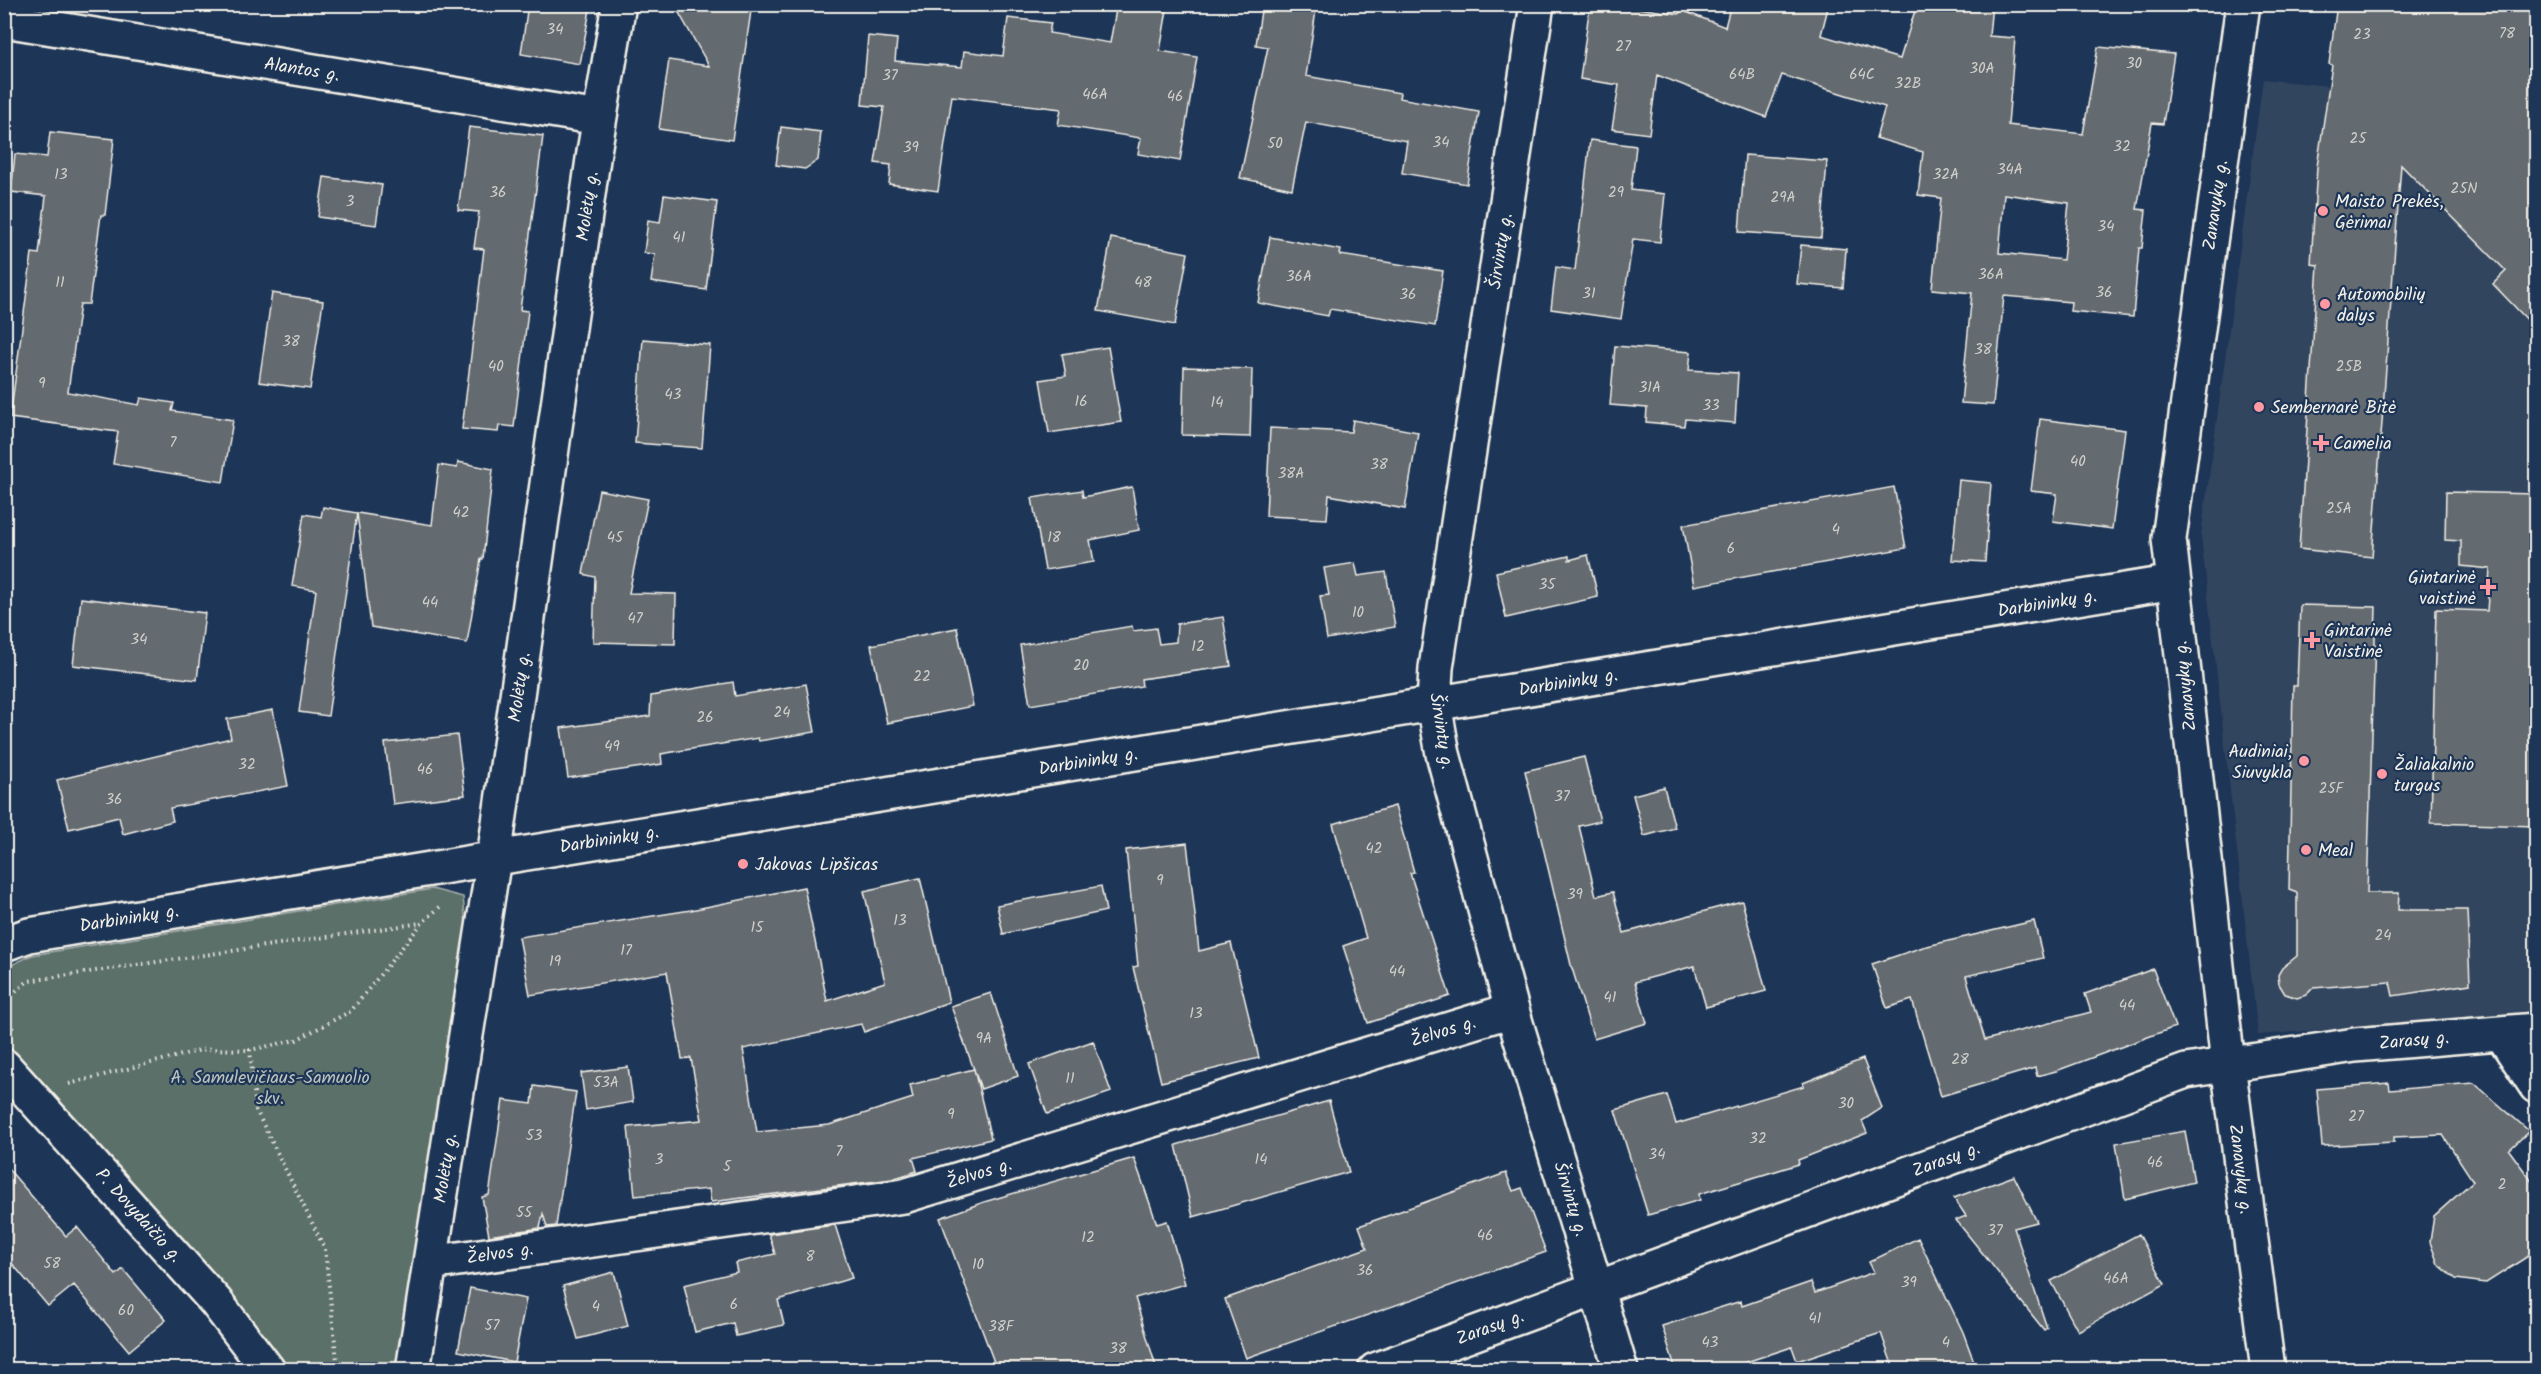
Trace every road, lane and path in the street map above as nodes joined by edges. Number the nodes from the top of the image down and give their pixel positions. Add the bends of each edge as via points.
1 (619, 4) edge
2 (1537, 4) edge
3 (2243, 4) edge
4 (4, 20) edge
5 (599, 118) junction
6 (2174, 582) junction
7 (1434, 704) junction
8 (494, 858) junction
9 (446, 901) dead end
10 (422, 923) junction
11 (4, 944) edge
12 (6, 998) edge
13 (1512, 1010) junction
14 (4, 1018) edge
15 (2536, 1030) edge
16 (2501, 1033) junction
17 (18, 1036) dead end
18 (250, 1050) junction
19 (2228, 1064) junction
20 (4, 1066) edge
21 (59, 1086) dead end
22 (2536, 1086) edge
23 (430, 1263) junction
24 (1598, 1288) junction
25 (268, 1370) edge
26 (339, 1370) edge
27 (413, 1370) edge
28 (1375, 1370) edge
29 (1621, 1370) edge
30 (2268, 1370) edge

1 - 5 street, Molėtų g.
2 - 7 street, Širvintų g. via 1436,668
3 - 6 street, Zanavykų g. via 2169,539
4 - 5 street, Alantos g.
5 - 8 street, Molėtų g.
6 - 7 street, Darbininkų g.
6 - 19 street, Zanavykų g.
7 - 8 street, Darbininkų g.
7 - 13 street, Širvintų g. via 1443,754
8 - 11 street, Darbininkų g. via 29,934
8 - 23 street, Molėtų g.
9 - 10 path
10 - 12 path via 28,981
10 - 18 path via 351,1011 296,1040
12 - 14 path
13 - 23 street, Želvos g. via 904,1196
13 - 24 street, Širvintų g.
14 - 17 path
15 - 16 street, Zarasų g.
16 - 19 street, Zarasų g. via 2355,1045
16 - 22 street
18 - 21 path via 205,1048
18 - 26 path via 256,1110 325,1249
19 - 24 street, Zarasų g. via 2186,1071
19 - 30 street, Zanavykų g.
20 - 25 street, P. Dovydaičio g. via 216,1302
23 - 27 street, Molėtų g.
24 - 28 street, Zarasų g.
24 - 29 street, Širvintų g.

